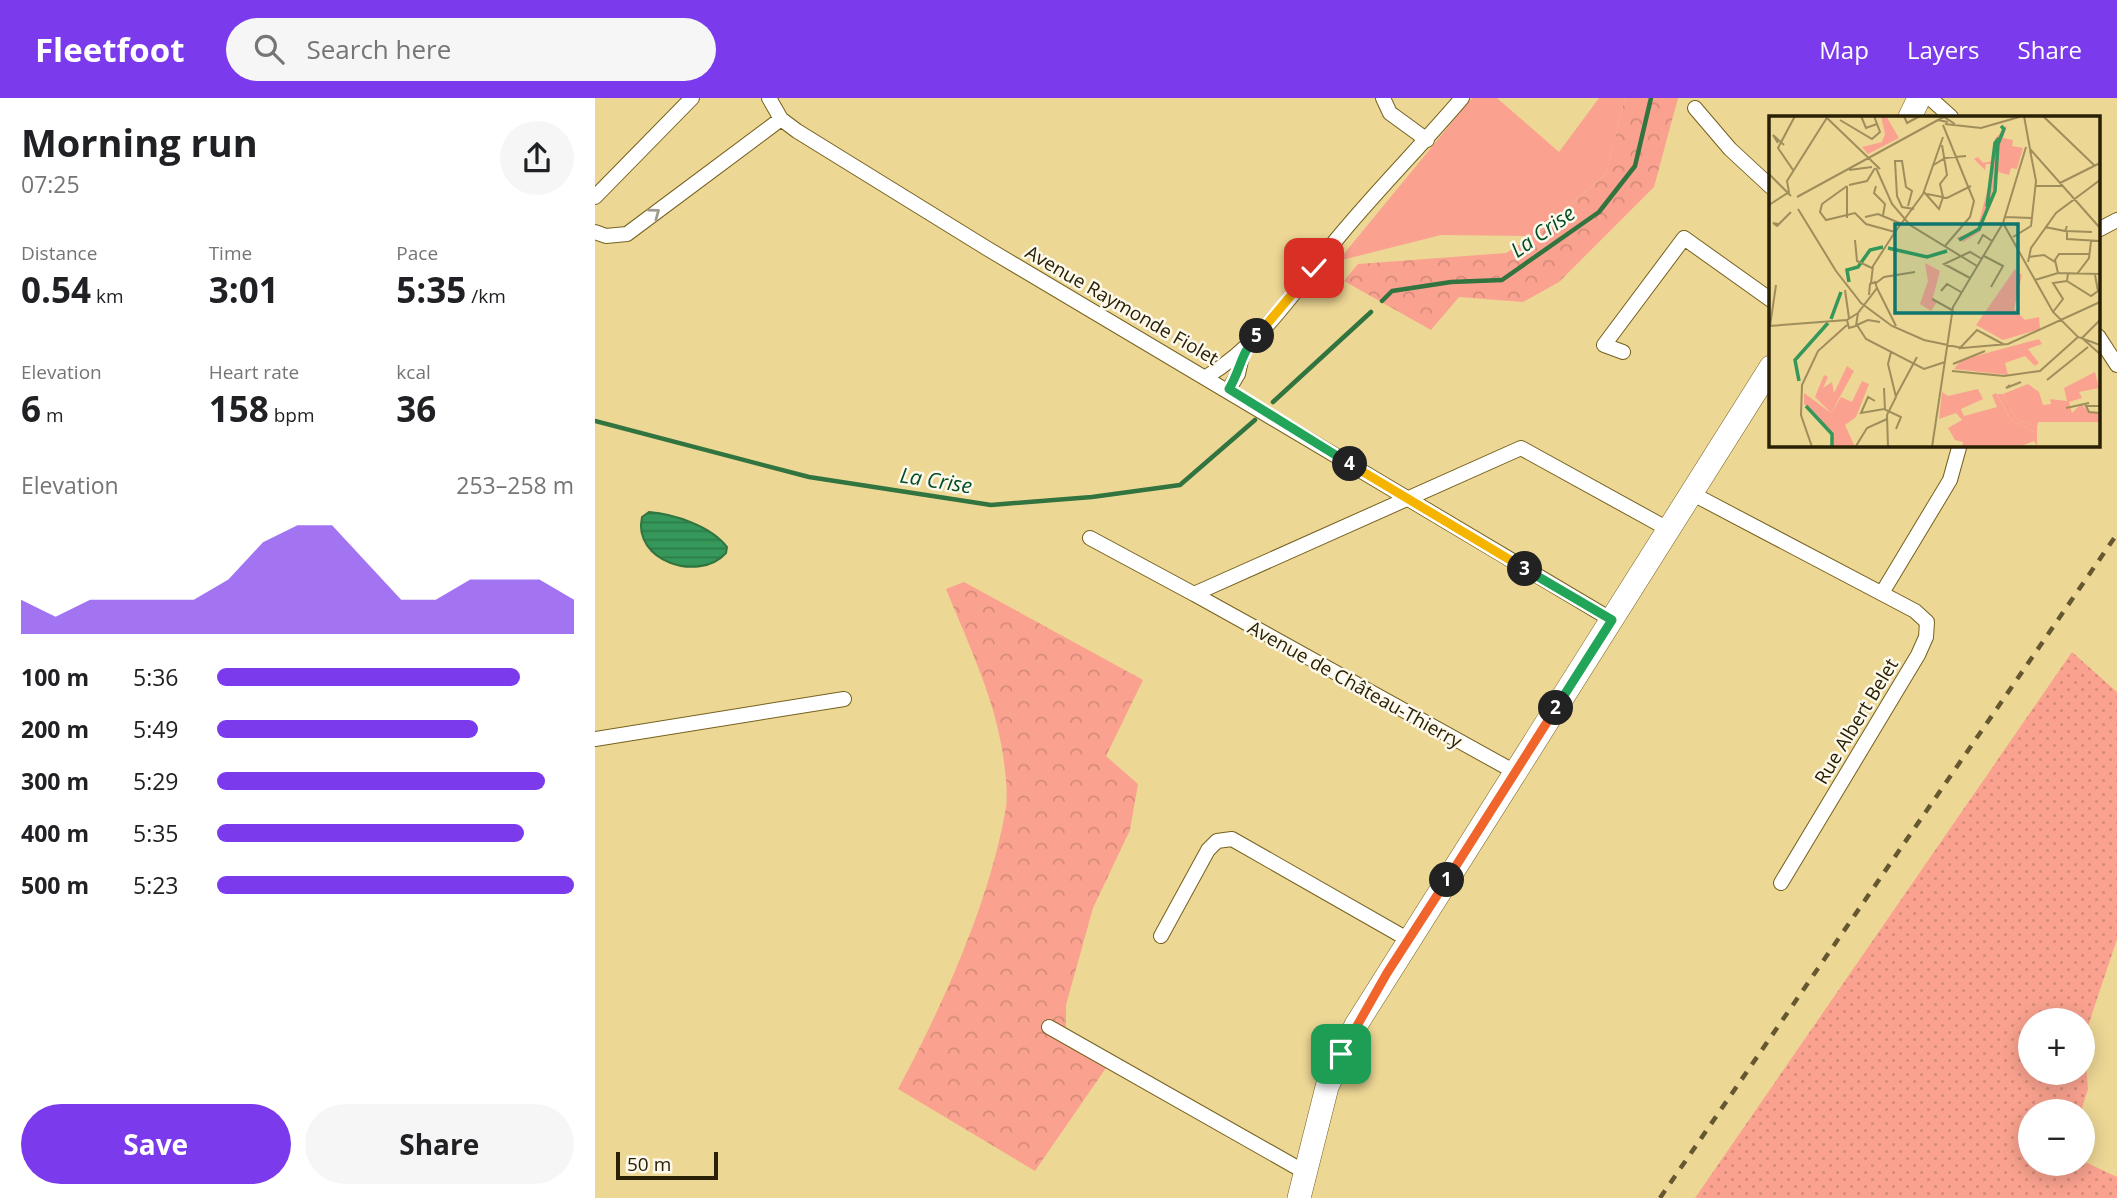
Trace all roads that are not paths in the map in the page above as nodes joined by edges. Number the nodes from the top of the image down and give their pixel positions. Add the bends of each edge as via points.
1 (769, 98) edge
2 (1383, 98) edge
3 (1462, 98) edge
4 (1919, 98) edge
5 (1930, 98) edge
6 (683, 101) edge
7 (1695, 108) dead end
8 (1910, 116) edge
9 (1950, 116) edge
10 (781, 119) junction
11 (1427, 140) junction
12 (1769, 186) edge
13 (595, 197) edge
14 (2117, 220) edge
15 (2099, 229) edge
16 (595, 232) edge
17 (1769, 299) edge
18 (2099, 337) edge
19 (1243, 351) junction
20 (1623, 352) dead end
21 (2117, 365) edge
22 (1769, 369) edge
23 (1206, 377) junction
24 (1229, 389) junction
25 (1959, 446) edge
26 (1692, 493) junction
27 (1407, 499) junction
28 (1668, 529) junction
29 (1090, 538) dead end
30 (1882, 593) junction
31 (1194, 594) junction
32 (1612, 620) junction
33 (844, 699) dead end
34 (595, 739) edge
35 (1515, 772) junction
36 (1781, 883) dead end
37 (1161, 936) dead end
38 (1409, 940) junction
39 (1049, 1027) dead end
40 (1303, 1171) junction
41 (1299, 1198) edge

1 - 10 street, Avenue Raymonde Fiolet
2 - 11 street via 1390,113
3 - 11 street
4 - 8 main road
5 - 9 street
6 - 13 street
7 - 12 street
16 -> 10 street via 627,234
10 - 23 street, Avenue Raymonde Fiolet
11 - 19 street via 1342,232
14 - 15 street
17 - 20 street via 1684,238 1604,345
18 - 21 street
19 - 23 street
19 - 24 street
22 - 26 main road
23 - 24 street, Avenue Raymonde Fiolet
24 - 27 street, Avenue Raymonde Fiolet
25 - 30 street via 1950,480
26 - 28 main road
26 - 30 street, Rue Albert Belet
27 - 28 street via 1521,448
27 - 31 street
27 - 32 street, Avenue Raymonde Fiolet
28 - 32 main road
29 - 31 street, Avenue de Château-Thierry
30 - 36 street, Rue Albert Belet via 1923,616 1926,637
31 - 35 street, Avenue de Château-Thierry
32 - 35 main road
33 - 34 street
35 - 38 main road
37 - 38 street via 1208,850 1217,841 1231,839
38 - 40 main road via 1341,1054
39 - 40 street
40 - 41 main road

